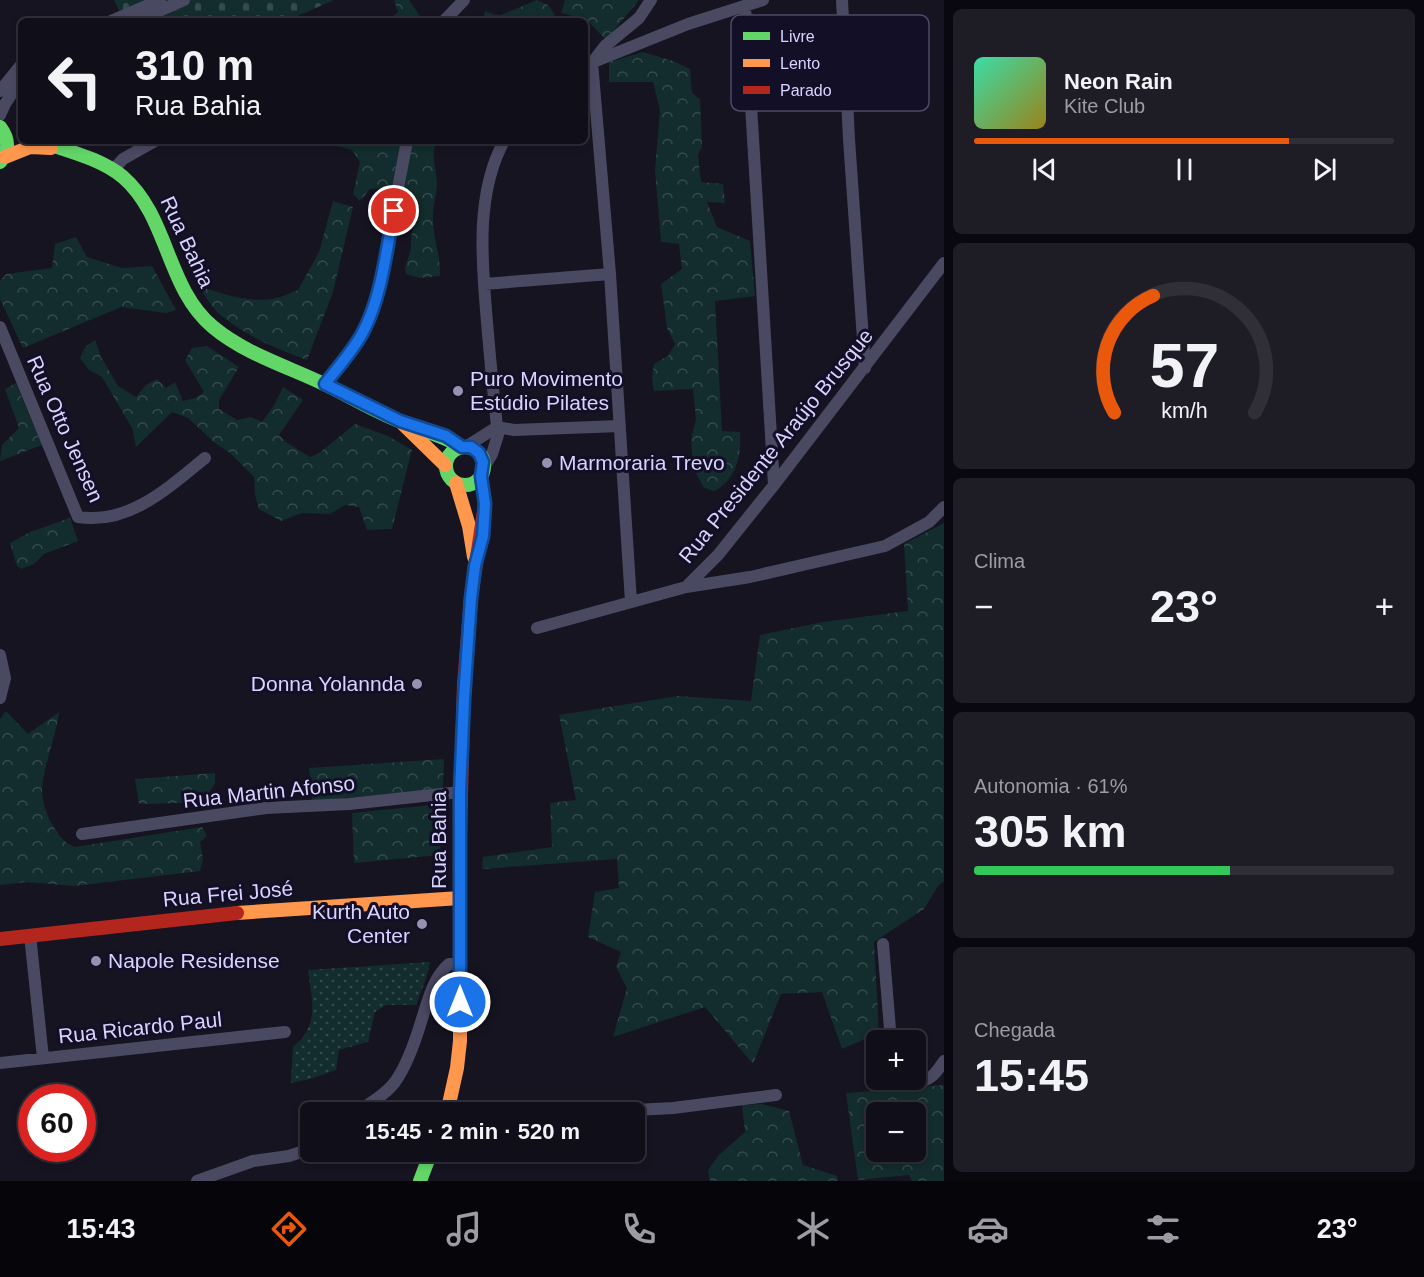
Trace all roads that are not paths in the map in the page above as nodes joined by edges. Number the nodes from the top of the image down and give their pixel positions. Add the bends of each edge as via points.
1 (160, 0) edge
2 (184, 0) edge
3 (464, 0) edge
4 (651, 0) edge
5 (763, 0) edge
6 (842, 0) edge
7 (745, 6) junction
8 (746, 15) edge
9 (843, 15) edge
10 (118, 18) edge
11 (143, 18) edge
12 (447, 18) edge
13 (588, 64) edge
14 (18, 69) edge
15 (18, 84) edge
16 (0, 92) edge
17 (751, 111) edge
18 (847, 111) edge
19 (0, 115) edge
20 (0, 127) edge
21 (18, 133) edge
22 (48, 144) edge
23 (150, 144) edge
24 (406, 144) edge
25 (502, 144) edge
26 (62, 149) junction
27 (2, 160) edge
28 (113, 170) junction
29 (944, 263) edge
30 (610, 273) junction
31 (484, 284) junction
32 (0, 327) edge
33 (865, 368) junction
34 (325, 384) junction
35 (400, 421) junction
36 (620, 426) junction
37 (497, 427) junction
38 (464, 446) junction
39 (205, 458) dead end
40 (445, 465) junction
41 (482, 471) junction
42 (456, 483) junction
43 (774, 485) junction
44 (944, 507) edge
45 (475, 566) junction
46 (686, 587) junction
47 (631, 602) junction
48 (537, 628) dead end
49 (0, 655) edge
50 (0, 698) edge
51 (460, 792) junction
52 (82, 834) dead end
53 (460, 898) junction
54 (30, 935) junction
55 (0, 939) edge
56 (883, 944) dead end
57 (460, 964) junction
58 (890, 1030) edge
59 (285, 1032) dead end
60 (43, 1058) junction
61 (944, 1061) edge
62 (0, 1063) edge
63 (926, 1080) edge
64 (776, 1095) dead end
65 (372, 1102) edge
66 (449, 1102) edge
67 (645, 1109) edge
68 (300, 1152) edge
69 (427, 1162) edge
70 (197, 1181) edge
71 (420, 1181) edge

1 - 10 street
2 - 11 street
3 - 12 street
4 - 13 street via 639,18
5 - 7 street
6 - 9 street
7 - 8 street
7 - 13 street
13 - 30 street
14 - 16 street
15 - 19 street
17 - 43 street
18 - 33 street
20 - 21 main road
20 - 27 main road via 9,145
22 - 26 main road, Rua Bahia
23 - 28 street via 123,159
24 - 34 street via 380,282 369,319
25 - 31 street via 487,191
26 - 27 main road, Rua Bahia via 30,147
26 - 28 main road, Rua Bahia
28 - 34 main road, Rua Bahia via 143,198 153,214 185,290 205,320 244,346
29 - 33 street, Rua Presidente Araújo Brusque
30 - 31 street
30 - 36 street
31 - 37 street
32 - 39 street, Rua Otto Jensen via 78,517 90,519 132,510
33 - 43 street, Rua Presidente Araújo Brusque
34 - 35 main road, Rua Bahia
35 - 38 main road, Rua Bahia
35 - 40 main road, Rua Bahia
36 - 37 street via 514,430
36 - 47 street
37 - 38 street
37 - 41 street via 496,443
38 - 40 main road via 452,451
38 - 41 main road via 479,453
40 - 42 main road
41 - 42 main road via 470,484
41 - 45 main road, Rua Bahia via 483,536
42 - 45 main road, Rua Bahia via 469,526
43 - 46 street, Rua Presidente Araújo Brusque via 718,555
44 - 46 street via 929,522 885,546 750,577
45 - 51 main road, Rua Bahia via 464,684
46 - 47 street, Rua Presidente Araújo Brusque
47 - 48 street, Rua Presidente Araújo Brusque
49 - 50 street via 5,678
51 - 52 street, Rua Martin Afonso via 266,808
51 - 53 main road, Rua Bahia
53 - 54 main road, Rua Frei José via 242,912
53 - 57 main road, Rua Bahia
54 - 55 main road, Rua Frei José
54 - 60 street
56 - 58 street
57 - 65 street via 449,964 440,971 405,1065 395,1083
57 - 66 main road, Rua Bahia via 461,1020
59 - 60 street, Rua Ricardo Paul
60 - 62 street, Rua Ricardo Paul
61 - 63 street
64 - 67 street
68 - 70 street via 253,1161
69 - 71 main road

